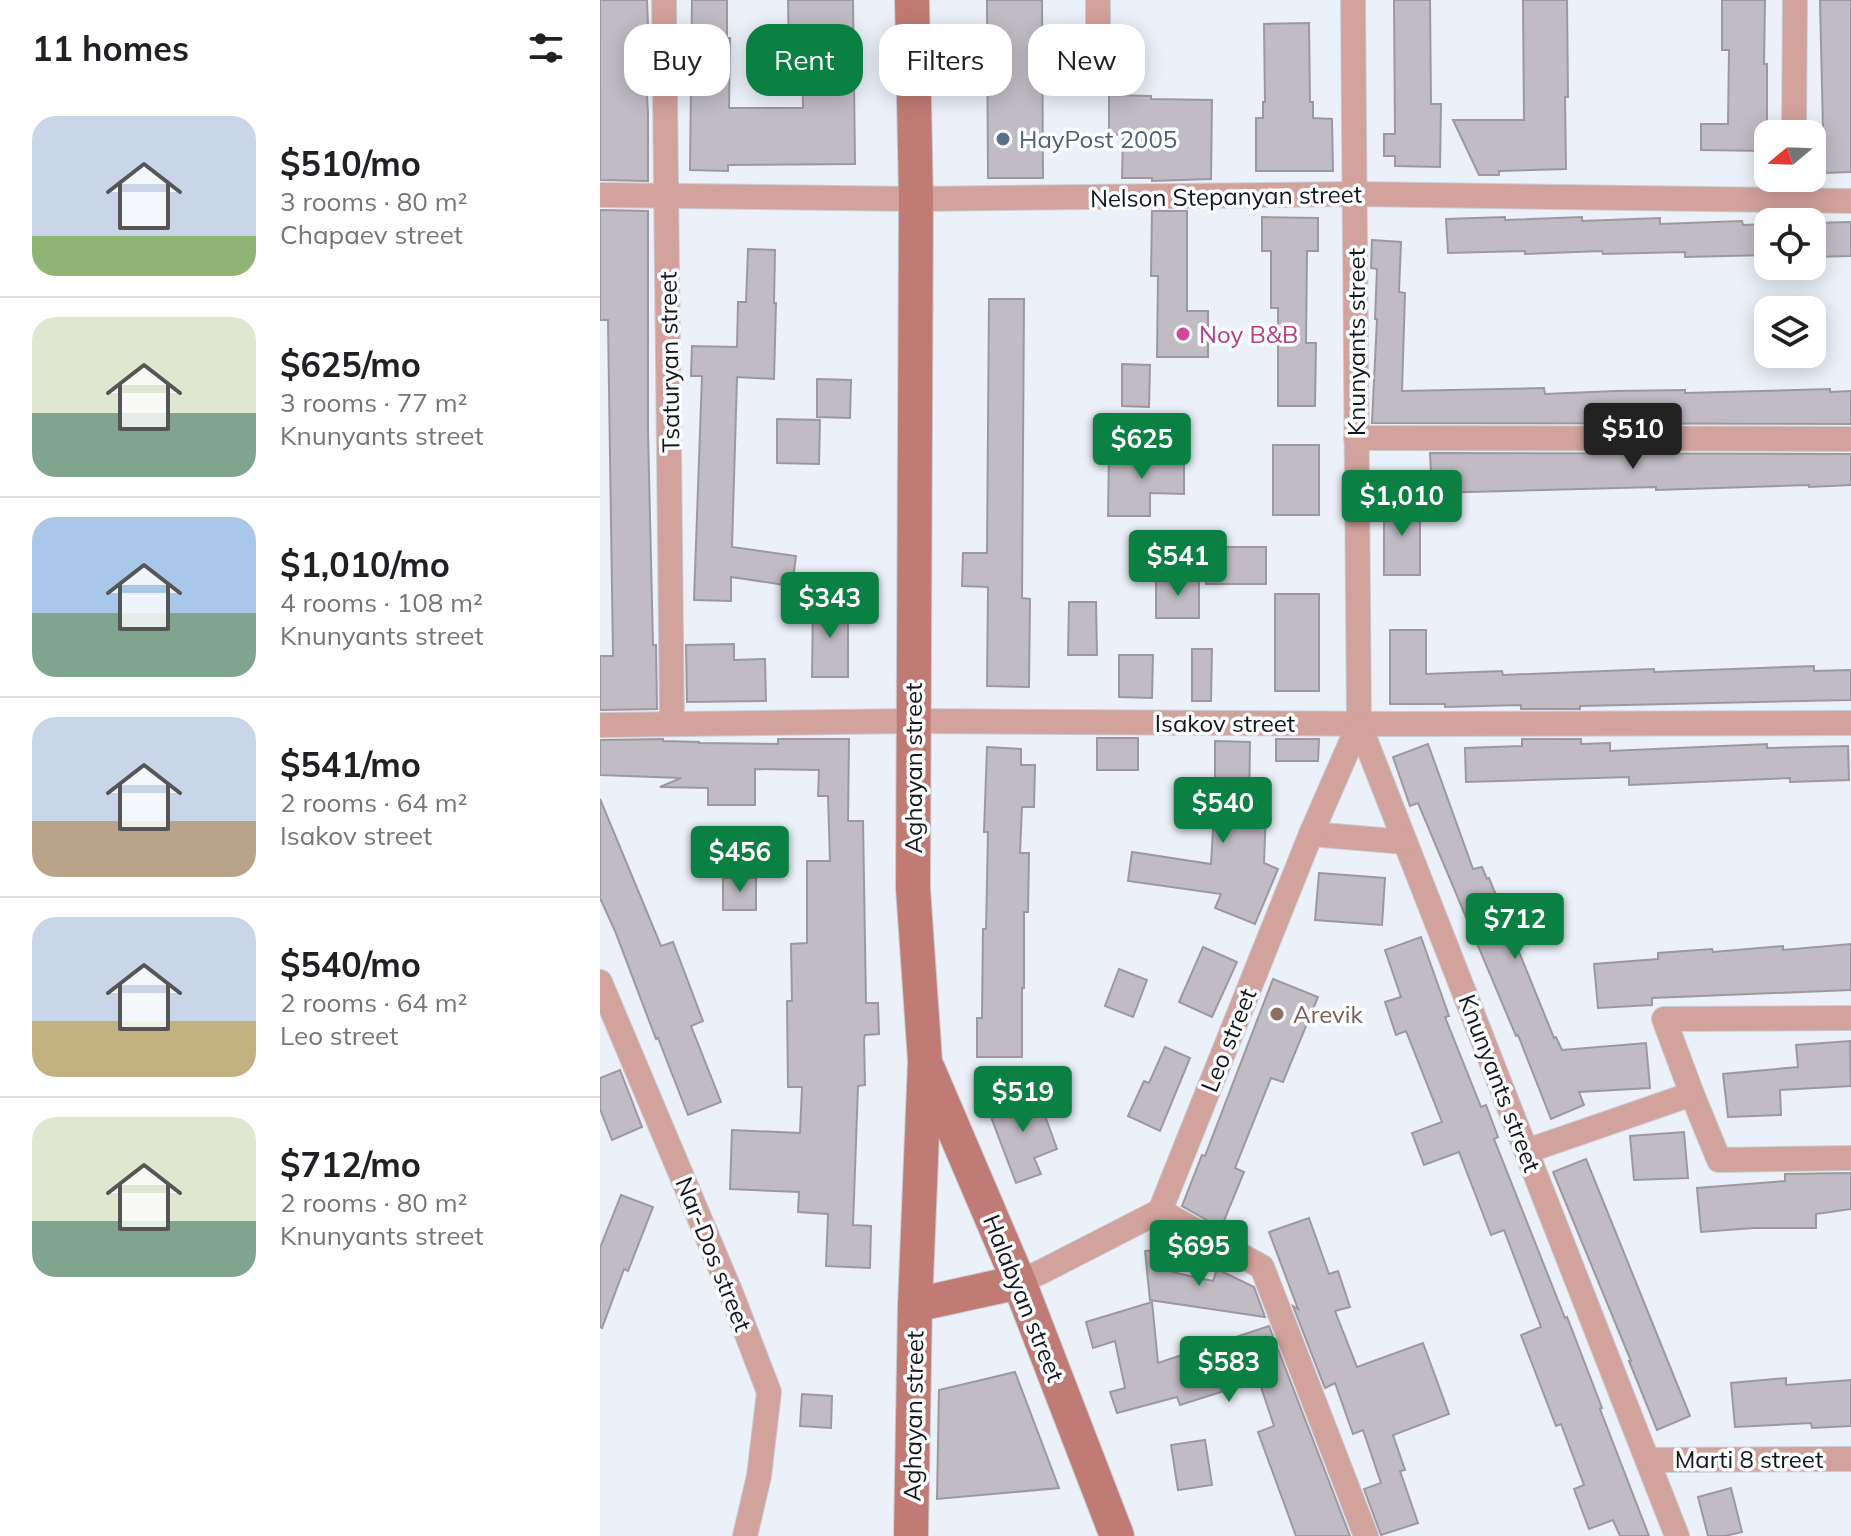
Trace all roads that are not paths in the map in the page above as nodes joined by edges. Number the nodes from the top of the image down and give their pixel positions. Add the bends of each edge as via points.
1 (664, 0) edge
2 (912, 0) edge
3 (1098, 0) edge
4 (1353, 0) edge
5 (1795, 0) edge
6 (1098, 24) edge
7 (1794, 120) edge
8 (1754, 189) edge
9 (1808, 192) edge
10 (1354, 194) junction
11 (600, 195) edge
12 (667, 195) junction
13 (916, 199) junction
14 (1851, 201) edge
15 (1356, 438) junction
16 (1851, 439) edge
17 (914, 721) junction
18 (1851, 723) edge
19 (672, 724) junction
20 (1359, 724) junction
21 (600, 725) edge
22 (1311, 834) junction
23 (1405, 842) junction
24 (600, 982) edge
25 (1851, 1018) edge
26 (925, 1061) junction
27 (1692, 1094) junction
28 (1527, 1151) junction
29 (1851, 1158) edge
30 (1160, 1211) junction
31 (1019, 1282) junction
32 (915, 1305) junction
33 (1851, 1459) edge
34 (1648, 1460) junction
35 (745, 1536) edge
36 (911, 1536) edge
37 (1117, 1536) edge
38 (1366, 1536) edge
39 (1677, 1536) edge

1 - 12 street, Tsaturyan street
2 - 13 main road, Aghayan street
3 - 6 street
4 - 10 street, Knunyants street
5 - 7 street
8 - 10 street, Nelson Stepanyan street
9 - 14 street, Nelson Stepanyan street
10 - 13 street, Nelson Stepanyan street
10 - 15 street, Knunyants street
11 - 12 street, Nelson Stepanyan street
12 - 13 street, Nelson Stepanyan street
12 - 19 street, Tsaturyan street
13 - 17 main road, Aghayan street
15 - 16 street
15 - 20 street, Knunyants street
17 - 19 street, Isakov street
17 - 20 street, Isakov street
17 - 26 main road, Aghayan street via 913,888
18 - 20 street, Isakov street
19 - 21 street, Isakov street
20 - 22 street, Leo street
20 - 23 street, Knunyants street
22 - 23 street
22 - 30 street, Leo street
23 - 28 street, Knunyants street
24 - 35 street, Nar-Dos street via 769,1392
25 - 27 street via 1664,1019
26 - 31 main road, Halabyan street
26 - 32 main road, Aghayan street
27 - 28 street
27 - 29 street via 1719,1160
28 - 34 street, Knunyants street
30 - 31 street
30 - 38 street via 1262,1267
31 - 32 main road
31 - 37 main road, Halabyan street
32 - 36 main road, Aghayan street
33 - 34 street, Marti 8 street
34 - 39 street, Knunyants street

